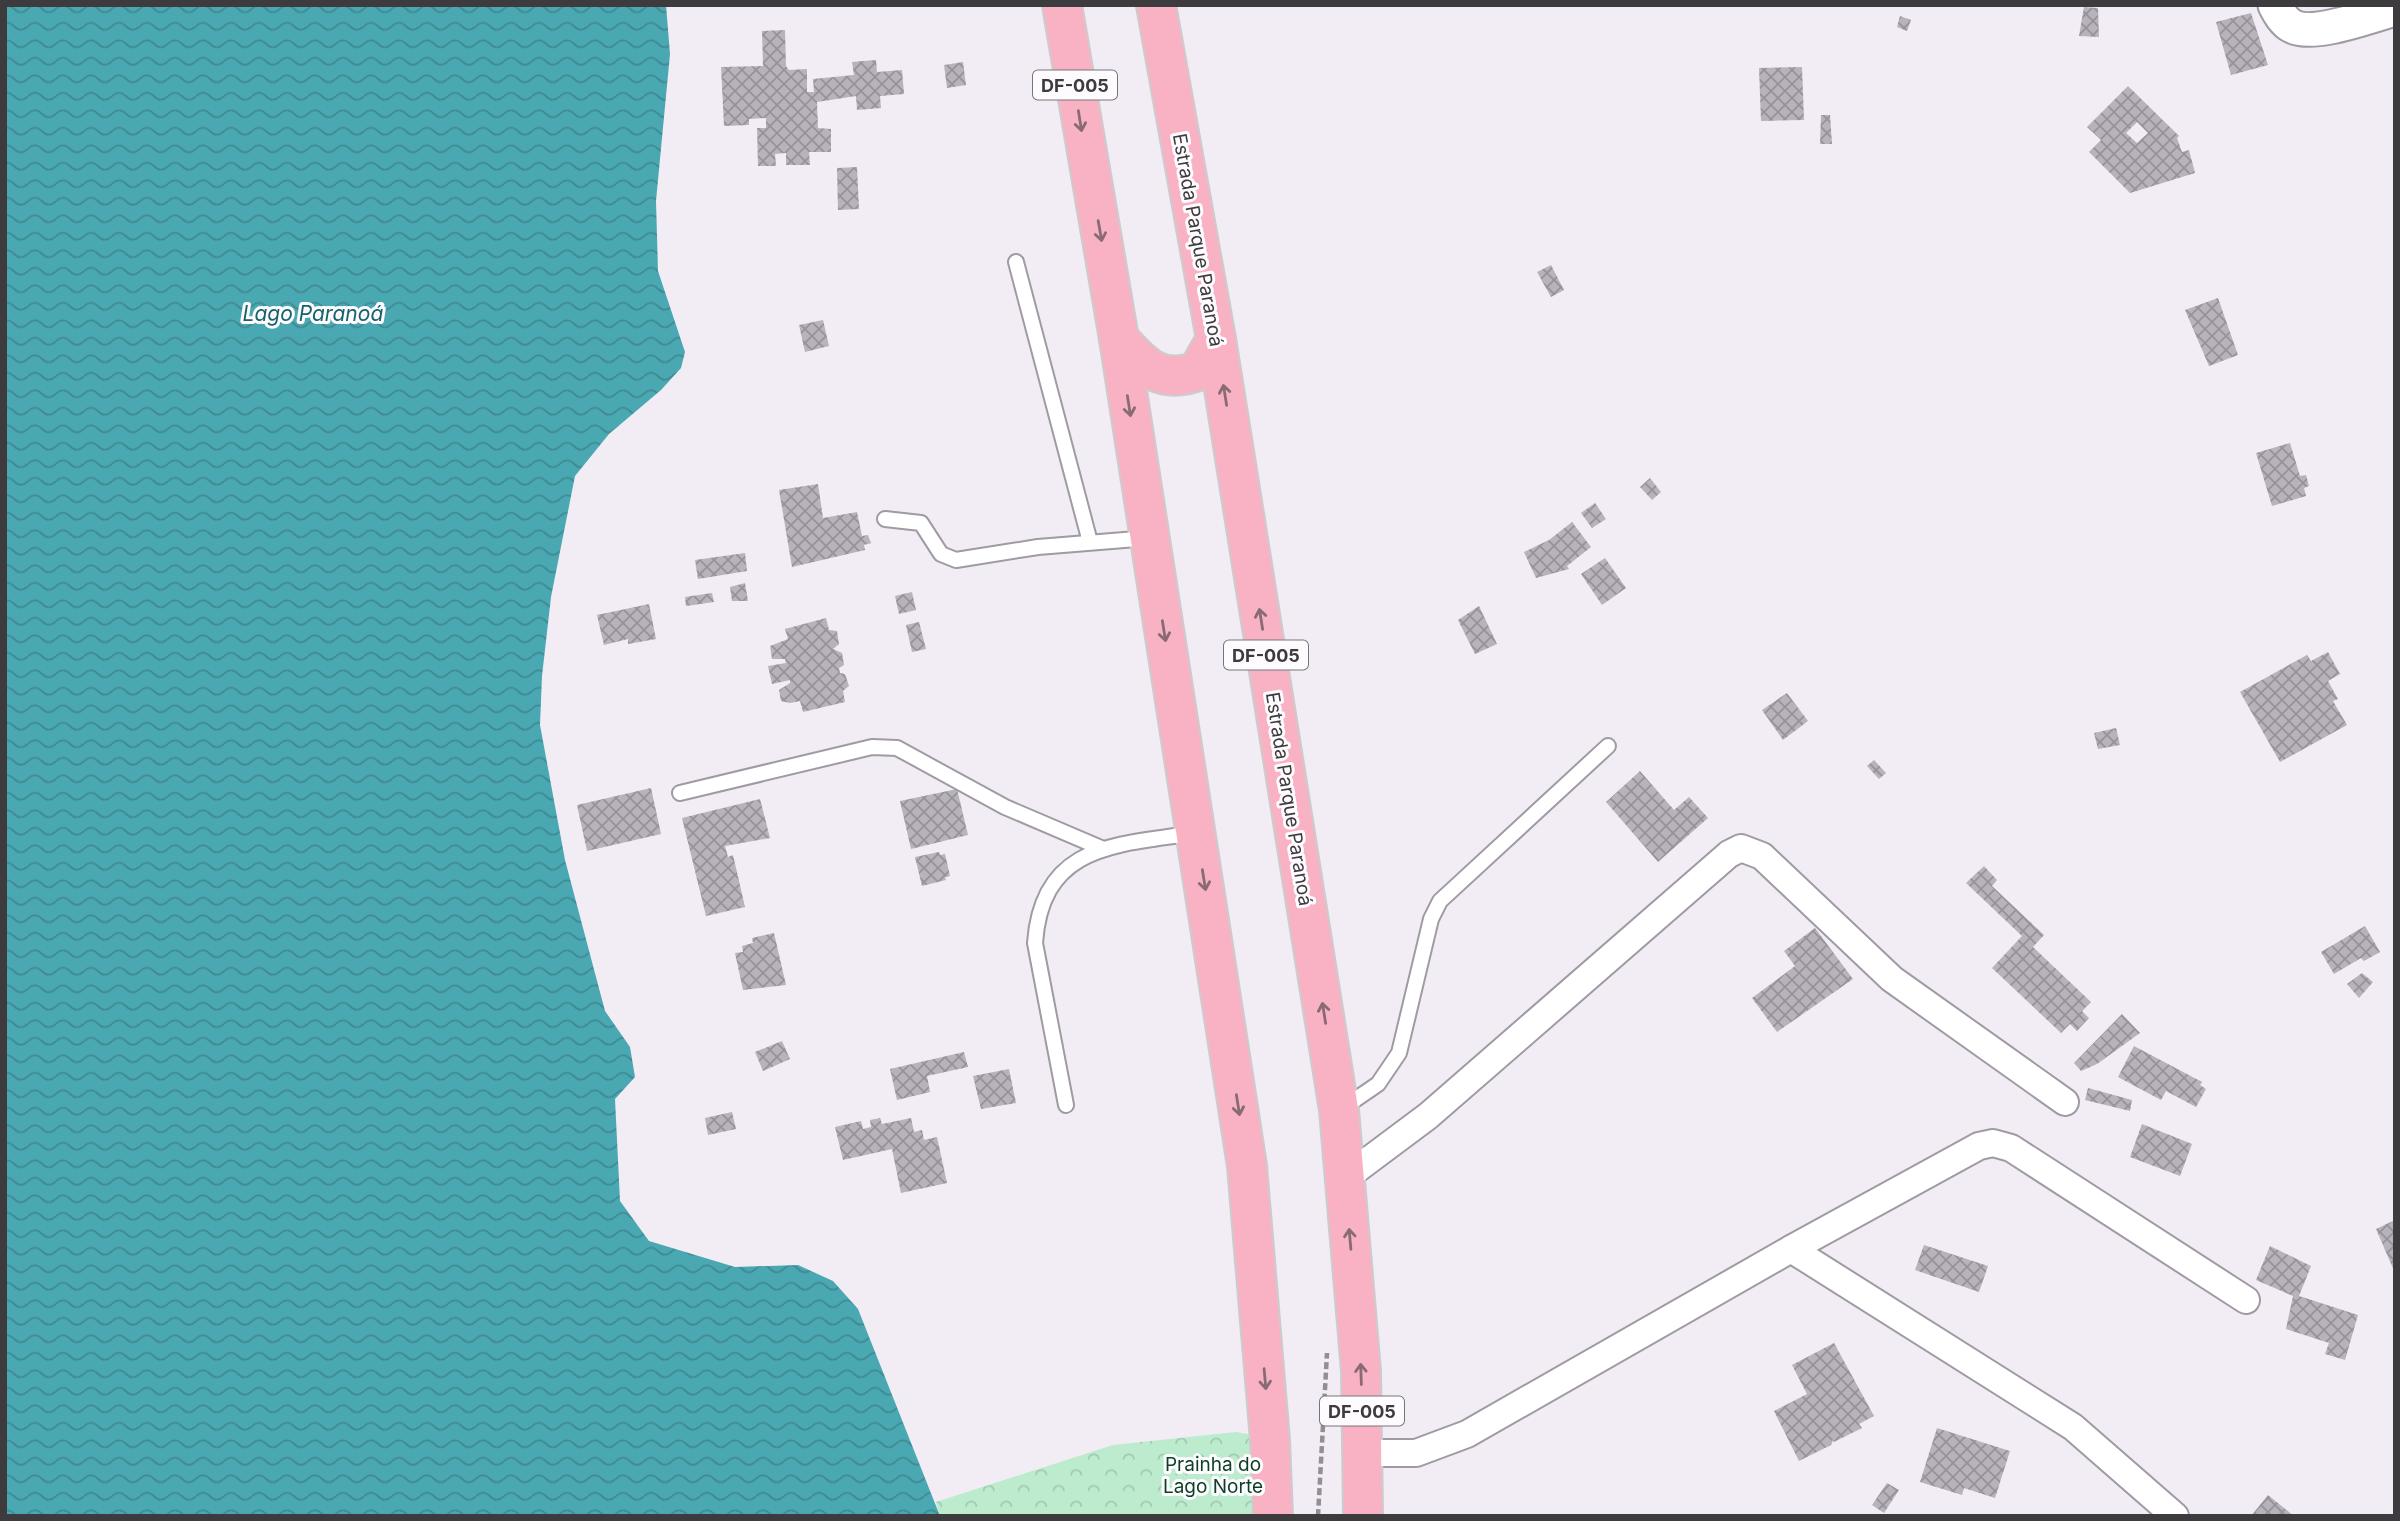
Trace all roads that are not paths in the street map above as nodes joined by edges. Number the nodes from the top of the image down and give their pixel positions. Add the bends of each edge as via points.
1 (1062, 5) edge
2 (1156, 5) edge
3 (2274, 5) edge
4 (2395, 9) edge
5 (1016, 262) dead end
6 (1119, 339) junction
7 (1216, 339) junction
8 (885, 519) dead end
9 (1149, 538) junction
10 (1090, 542) junction
11 (1608, 746) dead end
12 (680, 793) dead end
13 (1196, 833) junction
14 (1101, 848) junction
15 (2066, 1101) dead end
16 (1066, 1105) dead end
17 (1339, 1110) junction
18 (1345, 1178) junction
19 (1791, 1249) junction
20 (2246, 1300) dead end
21 (1362, 1453) junction
22 (1273, 1516) edge
23 (1363, 1516) edge
24 (2175, 1516) edge

1 -> 6 main road, DF-005
2 - 7 main road, Estrada Parque Paranoá / DF-005
3 - 4 street via 2291,26 2302,30
5 - 10 lane
6 - 7 main road via 1141,363 1180,378 1198,370
6 -> 9 main road, DF-005
17 -> 7 main road, Estrada Parque Paranoá / DF-005
8 - 10 lane via 921,523 941,554 956,560
9 - 10 lane
9 -> 13 main road, DF-005
11 - 17 lane via 1440,901 1431,919 1399,1053 1378,1084
12 - 14 lane via 872,747 897,748 1005,807
13 - 14 lane
13 -> 22 main road, DF-005 via 1247,1166
14 - 16 lane via 1086,854 1059,877 1037,918 1035,943
15 - 18 street via 1900,985 1762,856 1741,848 1428,1116
17 - 18 main road, Estrada Parque Paranoá / DF-005
21 -> 18 main road, Estrada Parque Paranoá / DF-005 via 1361,1371
19 - 20 street via 1979,1146 1993,1143 2011,1148
19 - 21 street via 1467,1434 1416,1453
19 - 24 street via 2073,1427
21 - 23 main road, Estrada Parque Paranoá / DF-005

